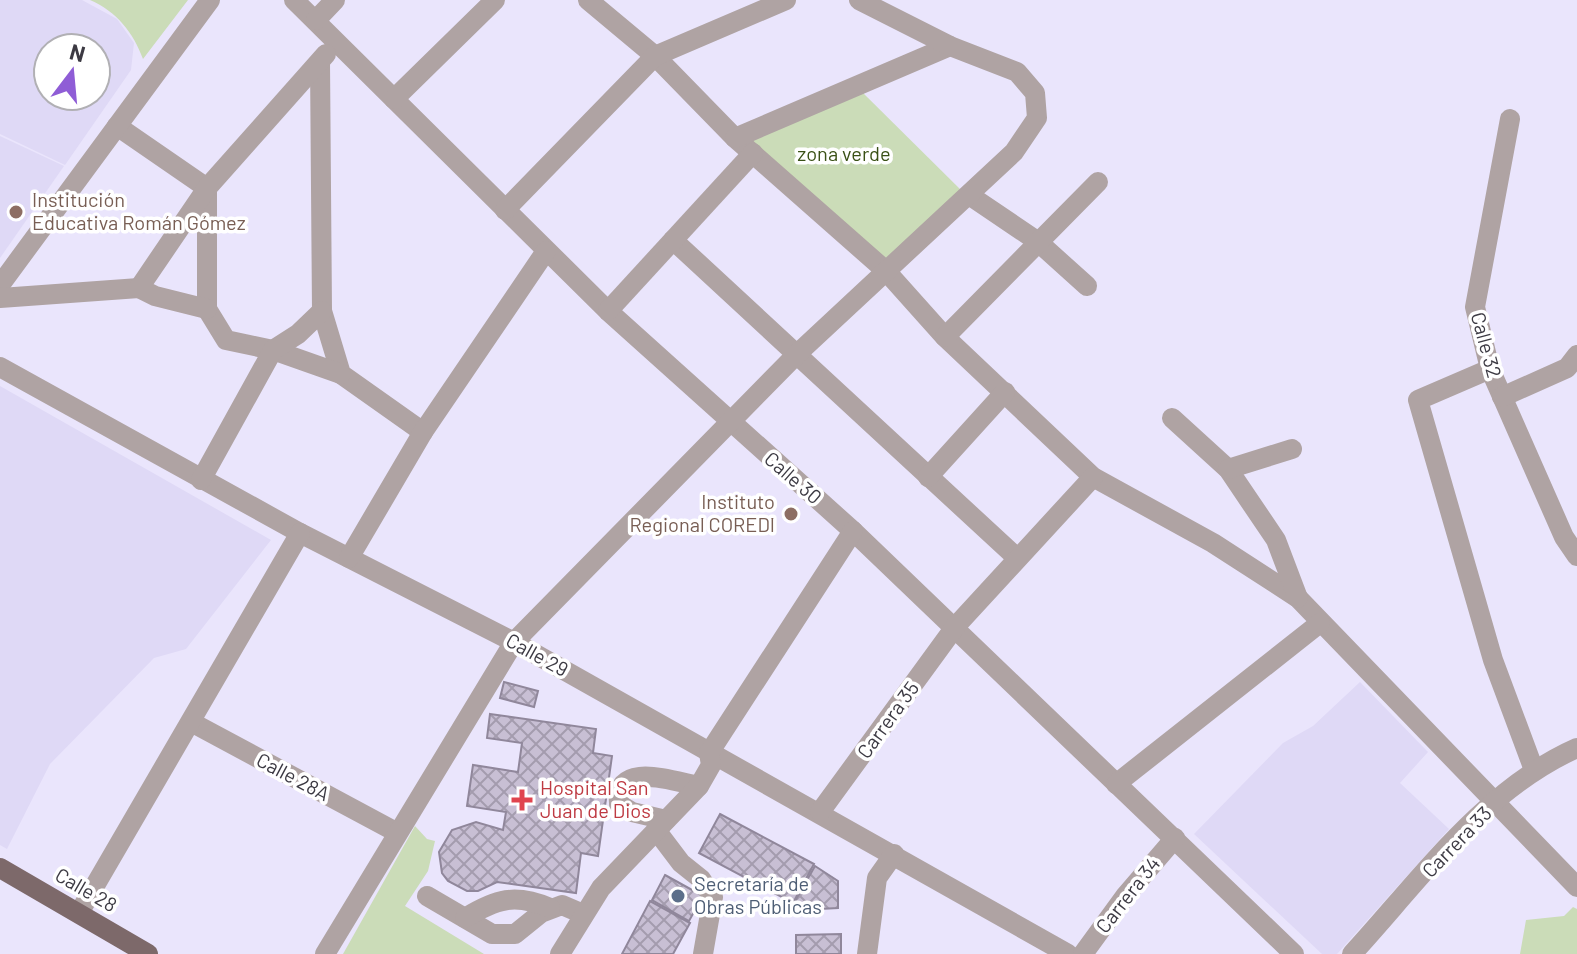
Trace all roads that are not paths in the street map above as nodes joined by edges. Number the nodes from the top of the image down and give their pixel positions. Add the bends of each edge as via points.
1 (210, 0) edge
2 (294, 0) edge
3 (335, 0) edge
4 (495, 0) edge
5 (588, 0) edge
6 (786, 0) edge
7 (859, 0) edge
8 (316, 20) junction
9 (336, 41) junction
10 (950, 46) junction
11 (655, 56) junction
12 (320, 62) junction
13 (394, 99) junction
14 (1510, 119) dead end
15 (117, 126) junction
16 (735, 138) junction
17 (753, 153) junction
18 (1098, 182) dead end
19 (207, 188) junction
20 (969, 195) junction
21 (505, 210) junction
22 (673, 240) junction
23 (1037, 241) junction
24 (546, 251) junction
25 (886, 271) junction
26 (0, 285) edge
27 (1087, 286) dead end
28 (139, 288) junction
29 (0, 298) edge
30 (207, 309) junction
31 (322, 311) junction
32 (608, 311) junction
33 (945, 337) junction
34 (273, 350) junction
35 (796, 355) junction
36 (1577, 355) edge
37 (0, 367) edge
38 (1490, 369) junction
39 (341, 374) junction
40 (1005, 392) junction
41 (1502, 397) junction
42 (1172, 418) dead end
43 (731, 423) junction
44 (423, 432) junction
45 (1292, 449) dead end
46 (1228, 469) junction
47 (928, 477) junction
48 (1093, 477) junction
49 (201, 480) junction
50 (853, 531) junction
51 (300, 533) junction
52 (1577, 556) edge
53 (349, 558) junction
54 (1017, 558) junction
55 (1298, 598) junction
56 (1320, 623) junction
57 (955, 627) junction
58 (514, 642) junction
59 (191, 722) junction
60 (1577, 748) edge
61 (709, 753) junction
62 (1534, 770) junction
63 (1116, 784) junction
64 (699, 786) junction
65 (1493, 804) junction
66 (820, 812) junction
67 (661, 825) junction
68 (396, 832) junction
69 (1175, 838) junction
70 (894, 854) junction
71 (0, 868) edge
72 (1577, 887) edge
73 (427, 896) dead end
74 (550, 908) junction
75 (79, 913) junction
76 (583, 914) junction
77 (465, 918) junction
78 (148, 954) edge
79 (325, 954) edge
80 (560, 954) edge
81 (703, 954) edge
82 (867, 954) edge
83 (1068, 954) edge
84 (1083, 954) edge
85 (1294, 954) edge
86 (1352, 954) edge

1 - 15 street
2 - 8 street, Calle 30
3 - 8 street
4 - 13 street
5 - 11 street
6 - 11 street
7 - 10 street
8 - 9 street, Calle 30
9 - 12 street
9 - 13 street, Calle 30
10 - 16 street
10 - 20 street via 1017,72 1035,93 1037,118 1014,152
11 - 16 street
11 - 21 street
12 - 19 street
12 - 31 street
13 - 21 street, Calle 30
14 - 38 street, Calle 32 via 1475,307
15 - 19 street
15 - 26 street
16 - 17 street
17 - 22 street
17 - 25 street
18 - 23 street
19 - 28 street
19 - 30 street
20 - 23 street
20 - 25 street
21 - 24 street, Calle 30
22 - 32 street
22 - 35 street
23 - 27 street
23 - 33 street
24 - 32 street, Calle 30
24 - 44 street
25 - 33 street
25 - 35 street
28 - 29 street
28 - 30 street
30 - 34 street via 226,340
31 - 34 street
31 - 39 street
32 - 43 street, Calle 30
33 - 40 street
34 - 39 street
34 - 49 street
35 - 43 street
35 - 47 street
36 - 41 street via 1567,368
37 - 49 street, Calle 29
38 - 41 street, Calle 32
38 - 62 street via 1418,400 1493,660
39 - 44 street
40 - 47 street
40 - 48 street
41 - 52 street, Calle 32
42 - 46 street
43 - 50 street, Calle 30
43 - 58 street
44 - 53 street
45 - 46 street
46 - 55 street via 1276,540
47 - 54 street
48 - 54 street, Carrera 35
48 - 55 street via 1213,543
49 - 51 street, Calle 29
50 - 57 street, Calle 30
50 - 61 street
51 - 53 street, Calle 29
51 - 59 street
53 - 58 street, Calle 29
54 - 57 street, Carrera 35
55 - 56 street
56 - 63 street
56 - 65 street
57 - 63 street, Calle 30
57 - 66 street, Carrera 35
58 - 61 street, Calle 29
58 - 68 street
59 - 68 street, Calle 28A
59 - 75 street
60 - 62 street, Carrera 33
61 - 64 street via 711,765
61 - 66 street, Calle 29
62 - 65 street, Carrera 33
63 - 69 street, Calle 30
64 - 67 street
64 - 67 street via 632,777 621,782 619,804
65 - 72 street
65 - 86 street, Carrera 33
66 - 70 street, Calle 29
67 - 76 street
67 - 81 street via 681,863 713,897
68 - 79 street
69 - 84 street, Carrera 34
69 - 85 street, Calle 30
70 - 82 street via 877,878
70 - 83 street, Calle 29
71 - 75 main road, Calle 28
73 - 77 street
74 - 76 street via 562,905
74 - 77 street via 503,897
74 - 77 street via 515,934 492,934
75 - 78 main road, Calle 28
76 - 80 street

